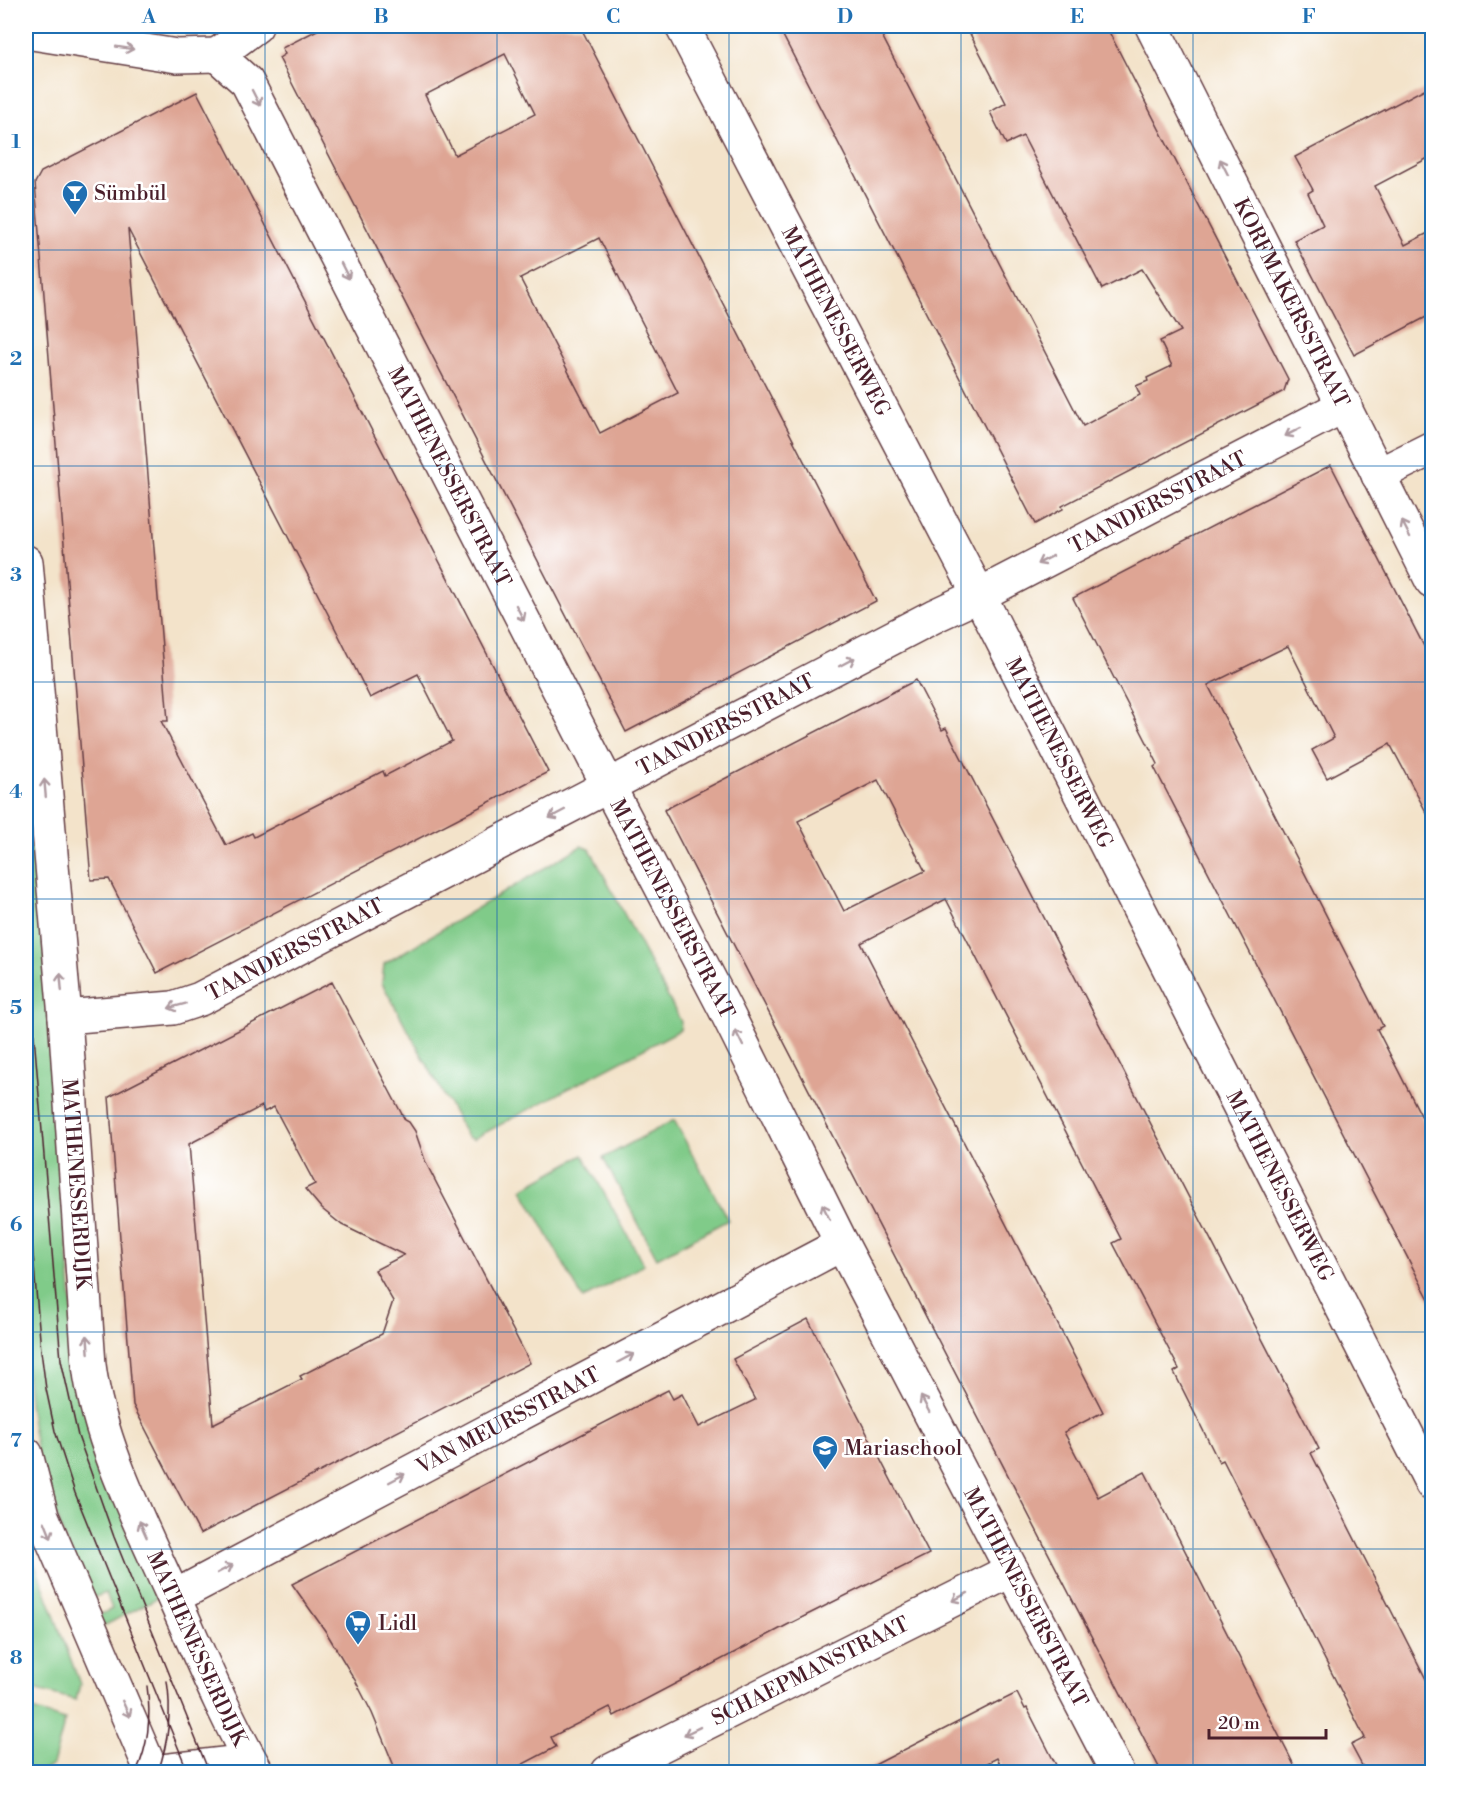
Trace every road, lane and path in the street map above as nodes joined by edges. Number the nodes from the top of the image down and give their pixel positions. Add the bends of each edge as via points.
1 (256, 26) edge
2 (682, 26) edge
3 (1152, 26) edge
4 (26, 32) edge
5 (218, 55) junction
6 (1345, 405) junction
7 (1432, 448) edge
8 (1378, 475) junction
9 (26, 562) edge
10 (1432, 581) edge
11 (979, 595) junction
12 (609, 787) junction
13 (64, 1017) junction
14 (842, 1244) junction
15 (26, 1454) edge
16 (1432, 1484) edge
17 (1012, 1570) junction
18 (174, 1597) junction
19 (249, 1769) edge
20 (152, 1773) edge
21 (608, 1773) edge
22 (1117, 1773) edge

1 - 5 street
2 - 11 street, MATHENESSERWEG
6 -> 3 street, KORFMAKERSSTRAAT
4 -> 5 street via 177,56
5 -> 12 street, MATHENESSERSTRAAT via 247,82
6 - 8 street, KORFMAKERSSTRAAT
6 -> 11 street, TAANDERSSTRAAT
7 - 8 street
10 -> 8 street, KORFMAKERSSTRAAT
13 -> 9 street, MATHENESSERDIJK
12 -> 11 street, TAANDERSSTRAAT
11 - 16 street, MATHENESSERWEG
12 -> 13 street, TAANDERSSTRAAT via 200,999 173,1008
14 -> 12 street, MATHENESSERSTRAAT
18 -> 13 street, MATHENESSERDIJK via 134,1509 94,1398
17 -> 14 street, MATHENESSERSTRAAT
18 -> 14 street, VAN MEURSSTRAAT
15 -> 20 street via 46,1525
17 -> 21 street, SCHAEPMANSTRAAT
17 - 22 street, MATHENESSERSTRAAT
18 - 19 street, MATHENESSERDIJK
19 - 20 street

